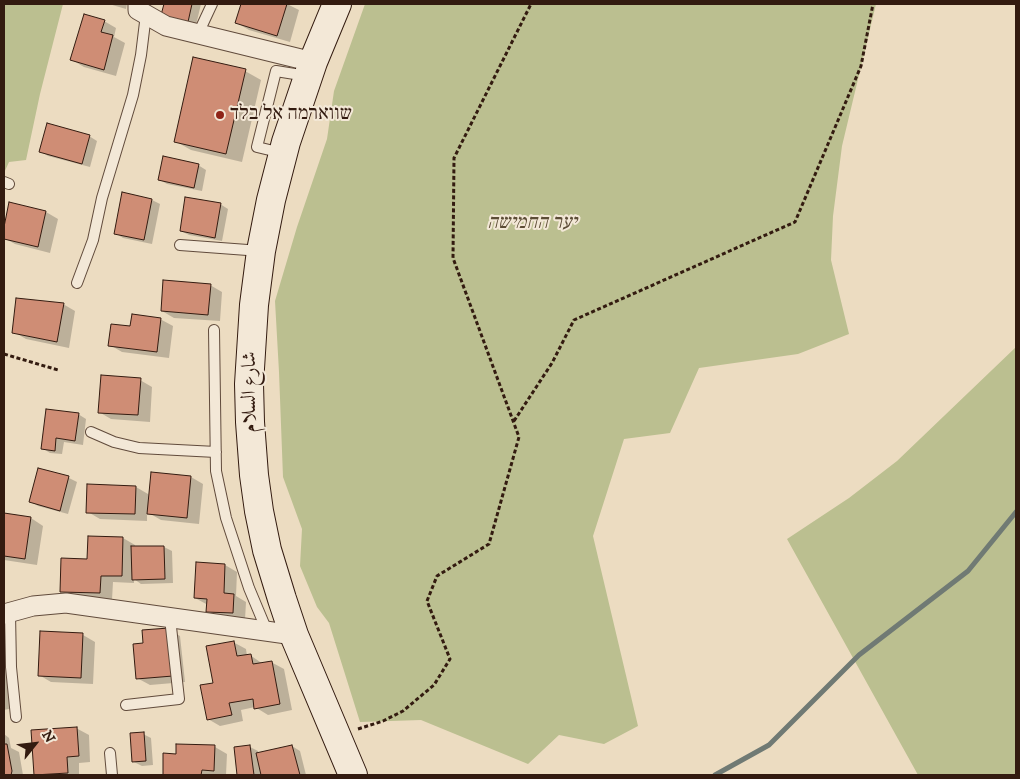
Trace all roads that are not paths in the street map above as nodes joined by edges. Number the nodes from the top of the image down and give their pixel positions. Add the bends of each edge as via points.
1 (212, 4) edge
2 (337, 4) edge
3 (142, 9) edge
4 (198, 34) junction
5 (311, 69) junction
6 (180, 245) dead end
7 (261, 252) junction
8 (77, 283) dead end
9 (214, 330) dead end
10 (91, 432) dead end
11 (216, 452) junction
12 (7, 614) edge
13 (170, 618) junction
14 (267, 631) junction
15 (294, 635) junction
16 (126, 705) dead end
17 (16, 717) dead end
18 (110, 753) dead end
19 (348, 773) edge
20 (112, 775) edge

1 - 4 lane
2 - 5 main road, شارع السلام
3 - 4 street via 166,26
3 - 8 lane via 141,55 133,95 102,198 94,240
4 - 5 street
5 - 7 main road, شارع السلام via 283,153
6 - 7 lane
7 - 15 main road, شارع السلام via 249,384 254,475 267,550
9 - 11 lane
10 - 11 lane via 139,448
11 - 14 lane via 216,471 226,518
12 - 13 street via 33,606 66,603
12 - 17 lane
13 - 14 street
13 - 16 lane via 179,699
14 - 15 street
15 - 19 main road, شارع السلام via 336,735
18 - 20 lane

